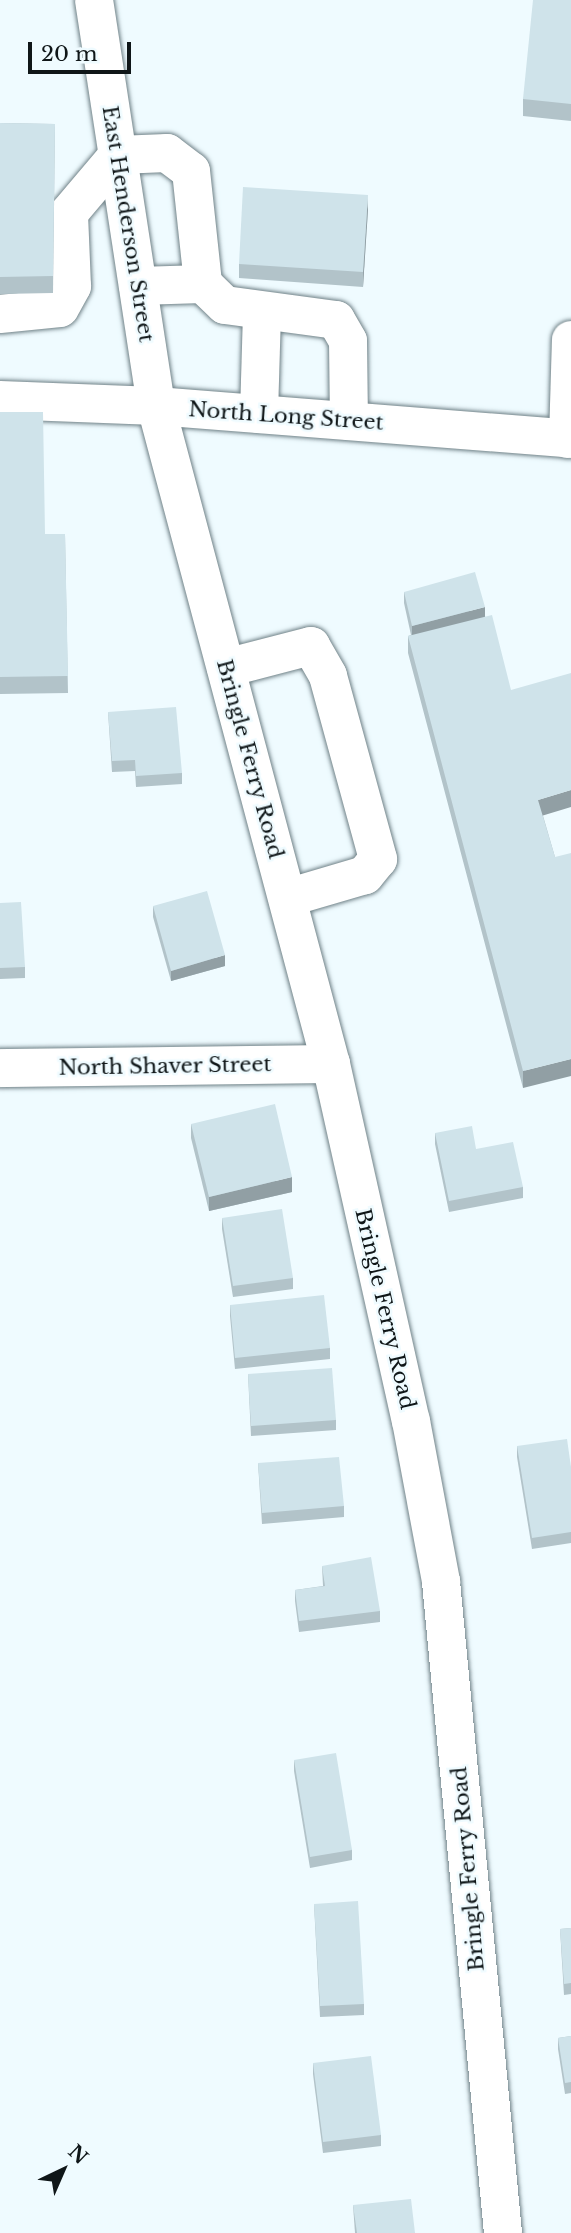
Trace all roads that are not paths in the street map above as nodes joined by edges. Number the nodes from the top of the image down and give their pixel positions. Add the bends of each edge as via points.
1 (94, 0) edge
2 (118, 155) junction
3 (203, 284) junction
4 (138, 286) junction
5 (262, 311) junction
6 (0, 314) edge
7 (571, 340) edge
8 (0, 400) edge
9 (156, 406) junction
10 (260, 414) junction
11 (349, 421) junction
12 (569, 439) edge
13 (226, 668) junction
14 (287, 898) junction
15 (331, 1064) junction
16 (0, 1068) edge
17 (503, 2233) edge

1 - 2 street, East Henderson Street
2 - 3 street via 167,153 191,171
2 - 4 street, East Henderson Street
2 - 6 street via 69,213 72,286 60,308
3 - 4 street
3 - 5 street via 225,305
4 - 9 street, East Henderson Street
5 - 10 street
5 - 11 street via 336,320 348,341
7 - 12 street
8 - 9 street, North Long Street
9 - 10 street, North Long Street
9 - 13 street, Bringle Ferry Road
10 - 11 street, North Long Street
11 - 12 street, North Long Street
13 - 14 street, Bringle Ferry Road
13 - 14 street via 311,646 328,676 378,859 365,874
14 - 15 street, Bringle Ferry Road
15 - 16 street, North Shaver Street
15 - 17 street, Bringle Ferry Road via 411,1422 441,1582

